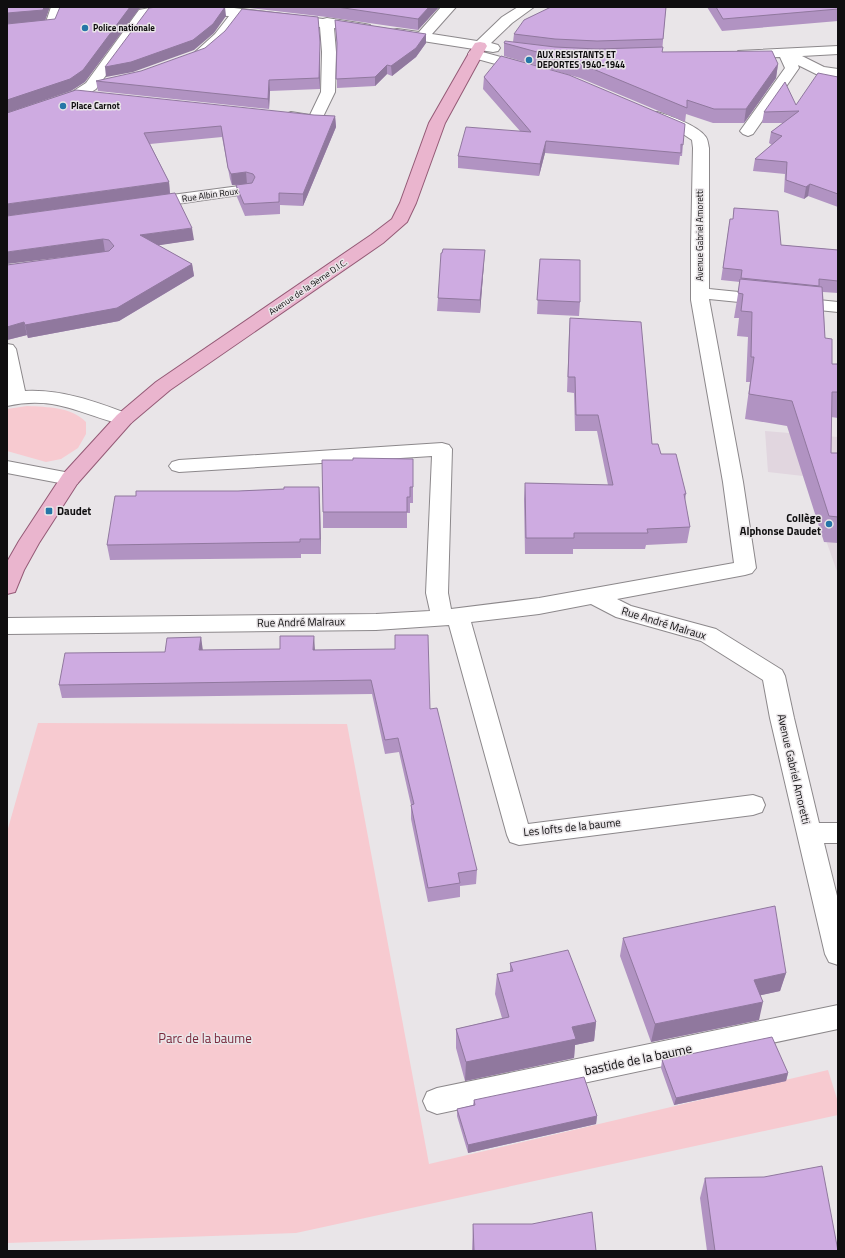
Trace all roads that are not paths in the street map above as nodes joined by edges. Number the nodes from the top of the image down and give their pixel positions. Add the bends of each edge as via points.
1 (58, 7) edge
2 (448, 7) edge
3 (527, 7) edge
4 (217, 9) edge
5 (140, 10) edge
6 (238, 13) junction
7 (327, 22) junction
8 (7, 30) edge
9 (422, 37) junction
10 (478, 50) junction
11 (508, 50) edge
12 (838, 50) edge
13 (785, 53) junction
14 (730, 54) edge
15 (186, 59) edge
16 (543, 73) edge
17 (838, 73) edge
18 (114, 82) edge
19 (95, 92) junction
20 (643, 111) edge
21 (276, 115) edge
22 (7, 119) edge
23 (315, 120) junction
24 (332, 122) edge
25 (748, 131) dead end
26 (247, 190) edge
27 (131, 206) edge
28 (700, 293) junction
29 (838, 307) edge
30 (8, 357) edge
31 (12, 399) edge
32 (124, 419) junction
33 (179, 466) dead end
34 (7, 467) edge
35 (70, 479) junction
36 (745, 568) joint
37 (7, 586) edge
38 (594, 596) junction
39 (450, 617) junction
40 (7, 626) edge
41 (774, 676) joint
42 (753, 805) dead end
43 (809, 833) junction
44 (838, 833) edge
45 (838, 954) edge
46 (838, 1017) edge
47 (437, 1101) dead end

1 - 8 street via 52,26
2 - 9 street
3 - 10 street via 507,20
4 - 5 street
4 - 6 street
5 - 19 street
6 - 7 street
6 - 15 street via 220,37 200,54
7 - 9 street
7 - 23 street via 328,92
9 - 10 street
10 - 11 street
10 - 16 street
10 - 32 main road, Avenue de la 9ème D.I.C. via 437,123 399,222 164,386
12 - 13 street
13 - 14 street
13 - 17 street via 821,71
13 - 25 street via 792,68
18 - 19 street
19 - 22 street via 77,95
20 - 28 street, Avenue Gabriel Amoretti via 685,129 699,138
21 - 23 street
23 - 24 street
26 - 27 street, Rue Albin Roux
28 - 29 street
28 - 36 street, Avenue Gabriel Amoretti via 734,482
30 - 31 street
31 - 32 street via 49,397 81,403
32 - 35 main road, Avenue de la 9ème D.I.C.
33 - 39 street via 442,449 437,593
34 - 35 street
35 - 37 main road, Avenue de la 9ème D.I.C. via 29,541
36 - 38 street, Rue André Malraux
38 - 39 street, Rue André Malraux
38 - 41 street, Rue André Malraux via 624,612 708,635
39 - 40 street, Rue André Malraux via 376,622
39 - 42 street, Les lofts de la baume via 519,834
41 - 43 street, Avenue Gabriel Amoretti
43 - 44 street, Avenue Gabriel Amoretti
43 - 45 street
46 - 47 street, bastide de la baume

